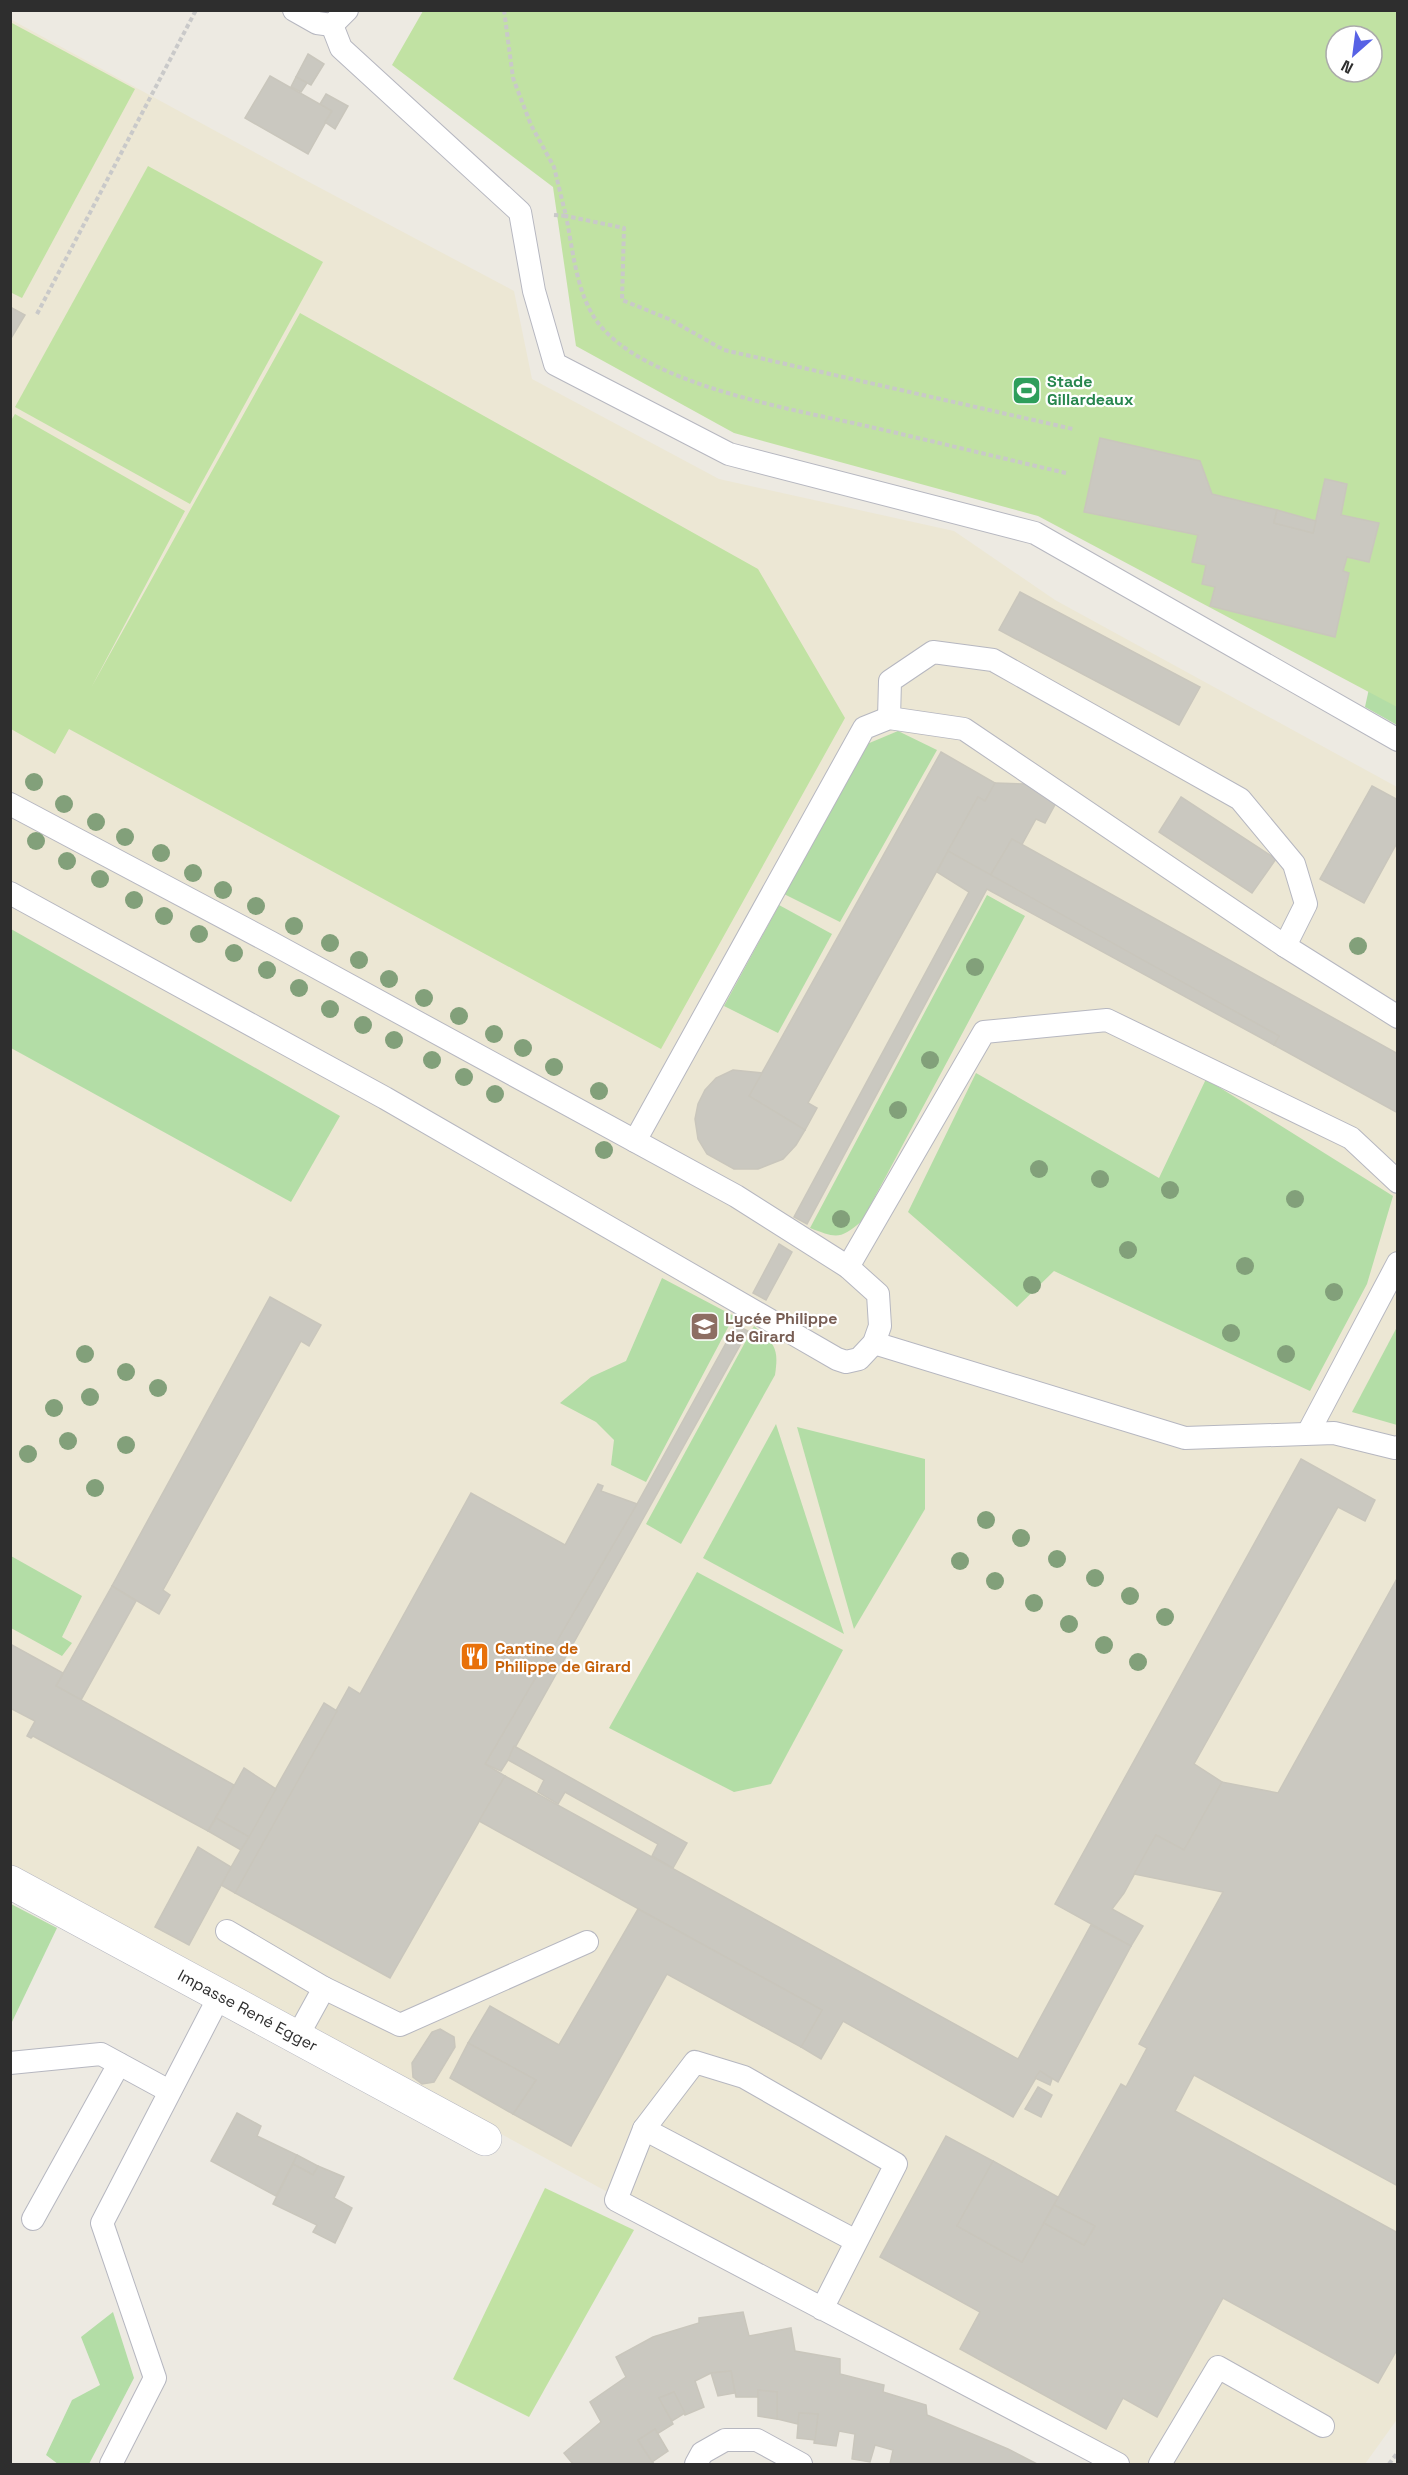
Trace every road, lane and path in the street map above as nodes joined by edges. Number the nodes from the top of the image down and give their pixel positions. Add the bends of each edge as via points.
1 (196, 10) edge
2 (294, 10) edge
3 (504, 10) edge
4 (340, 18) edge
5 (520, 212) junction
6 (566, 216) junction
7 (37, 314) dead end
8 (1073, 429) dead end
9 (1066, 473) dead end
10 (889, 718) junction
11 (1398, 740) edge
12 (10, 804) edge
13 (10, 892) edge
14 (1285, 946) junction
15 (1398, 1017) edge
16 (635, 1141) junction
17 (1398, 1182) edge
18 (1398, 1263) edge
19 (848, 1267) junction
20 (874, 1343) junction
21 (1308, 1433) junction
22 (1398, 1447) edge
23 (10, 1882) edge
24 (227, 1931) dead end
25 (587, 1942) dead end
26 (324, 1988) junction
27 (220, 1995) junction
28 (297, 2037) junction
29 (10, 2063) edge
30 (119, 2064) junction
31 (169, 2091) junction
32 (644, 2129) junction
33 (485, 2139) dead end
34 (33, 2219) dead end
35 (856, 2241) junction
36 (822, 2308) junction
37 (1323, 2426) dead end
38 (1398, 2452) edge
39 (111, 2464) edge
40 (696, 2464) edge
41 (801, 2464) edge
42 (1118, 2464) edge
43 (1160, 2464) edge
44 (1389, 2464) edge

1 - 7 path
2 - 4 lane via 317,23
3 - 6 path via 513,78 531,125 554,167
4 - 5 lane via 341,48
5 - 6 path
5 - 11 lane via 534,291 555,364 729,454 1035,532
6 - 8 path via 624,228 622,300 669,319 724,350
6 - 9 path via 580,285 596,320 616,342 653,364 712,389
10 - 14 lane via 964,729
10 - 14 lane via 890,681 933,652 993,660 1240,799 1294,864 1306,904
10 - 16 lane via 864,728
12 - 16 lane
13 - 20 lane via 385,1098 837,1359 859,1359
14 - 15 lane
16 - 19 lane via 736,1196
17 - 19 lane via 1351,1138 1107,1020 984,1032
18 - 21 lane
19 - 20 lane via 878,1294 881,1317
20 - 21 lane via 1185,1438
21 - 22 lane via 1334,1433
23 - 27 street, Impasse René Egger
24 - 26 lane
25 - 26 lane via 400,2025
26 - 28 lane
27 - 28 street, Impasse René Egger
27 - 31 lane
28 - 33 street, Impasse René Egger
29 - 30 lane via 101,2054
30 - 31 lane
30 - 34 lane
31 - 39 lane via 102,2223 155,2378
32 - 35 lane
32 - 35 lane via 695,2062 744,2077 896,2164
32 - 36 lane via 616,2200
35 - 36 lane
36 - 42 lane
37 - 43 lane via 1218,2367
38 - 44 path
40 - 41 lane via 702,2454 725,2440 757,2440

